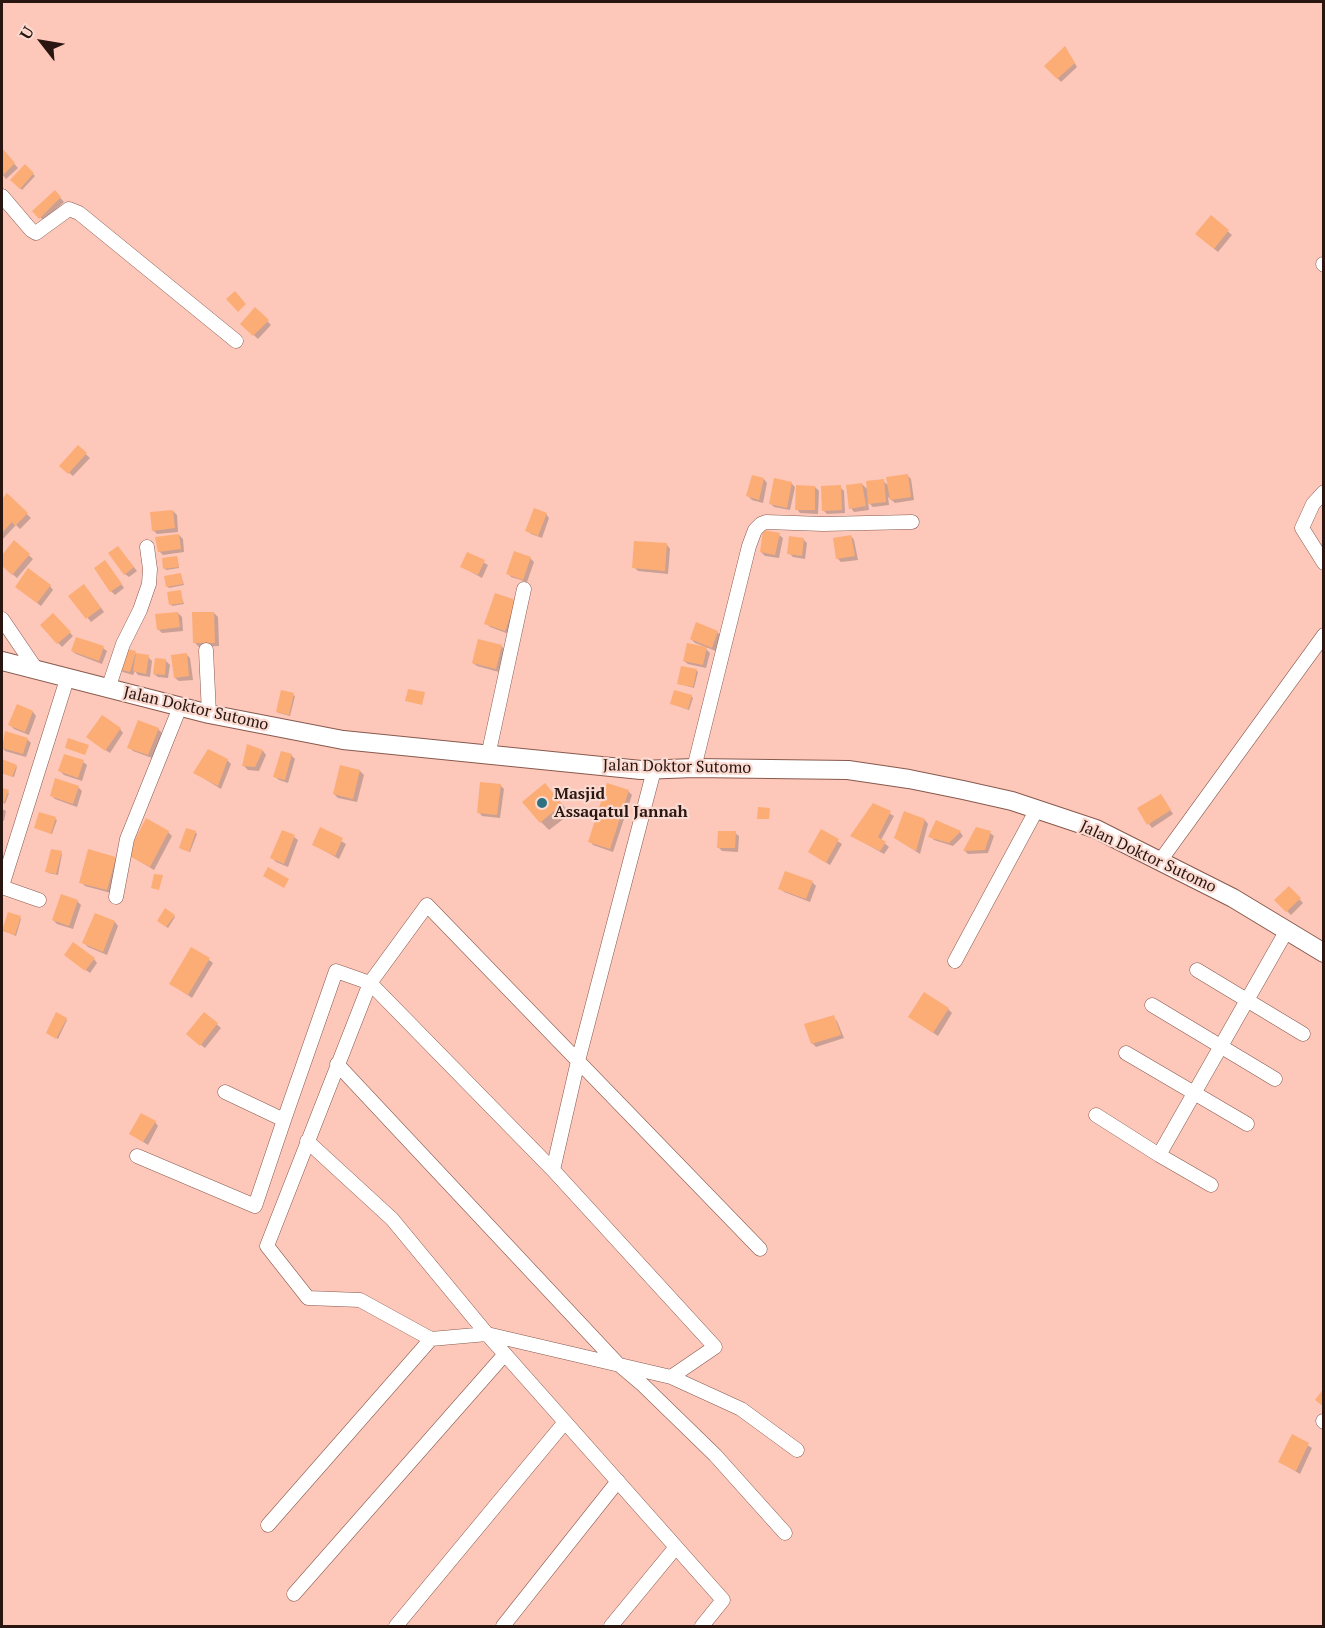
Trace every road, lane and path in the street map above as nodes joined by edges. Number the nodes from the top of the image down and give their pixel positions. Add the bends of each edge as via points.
1 (2, 196) edge
2 (236, 341) dead end
3 (1323, 492) edge
4 (912, 522) dead end
5 (147, 547) dead end
6 (1323, 563) edge
7 (524, 589) dead end
8 (2, 619) edge
9 (1323, 635) edge
10 (206, 650) dead end
11 (2, 662) edge
12 (36, 669) junction
13 (67, 679) junction
14 (108, 689) junction
15 (180, 707) junction
16 (209, 714) junction
17 (488, 756) junction
18 (694, 768) junction
19 (654, 770) junction
20 (1037, 809) junction
21 (1160, 861) junction
22 (2, 886) edge
23 (116, 897) dead end
24 (39, 900) dead end
25 (1287, 930) junction
26 (1323, 953) edge
27 (955, 961) dead end
28 (1197, 970) dead end
29 (370, 983) junction
30 (1247, 1000) junction
31 (1152, 1005) dead end
32 (1303, 1034) dead end
33 (1221, 1047) junction
34 (1126, 1053) dead end
35 (578, 1061) junction
36 (337, 1064) junction
37 (1275, 1079) dead end
38 (225, 1092) dead end
39 (1194, 1095) junction
40 (1096, 1115) dead end
41 (284, 1120) junction
42 (1247, 1124) dead end
43 (307, 1141) junction
44 (1160, 1155) junction
45 (137, 1156) dead end
46 (553, 1170) junction
47 (1211, 1185) dead end
48 (760, 1249) dead end
49 (487, 1334) junction
50 (431, 1339) junction
51 (505, 1354) junction
52 (617, 1363) junction
53 (671, 1377) junction
54 (565, 1422) junction
55 (797, 1450) dead end
56 (618, 1482) junction
57 (268, 1526) dead end
58 (785, 1533) dead end
59 (676, 1547) junction
60 (294, 1594) dead end
61 (396, 1626) edge
62 (503, 1626) edge
63 (611, 1626) edge
64 (702, 1626) edge

1 - 2 street via 36,233 69,209 79,213
3 - 6 street via 1302,528
4 - 18 street via 766,522 755,530
5 - 14 street via 149,584
7 - 17 street
8 - 12 street
9 - 21 street
10 - 16 street
11 - 12 street, Jalan Doktor Sutomo
12 - 13 street, Jalan Doktor Sutomo
13 - 14 street, Jalan Doktor Sutomo
13 - 22 street
14 - 15 street, Jalan Doktor Sutomo
15 - 16 street, Jalan Doktor Sutomo
15 - 23 street via 127,839
16 - 17 street, Jalan Doktor Sutomo via 343,740
17 - 19 street, Jalan Doktor Sutomo
18 - 19 street, Jalan Doktor Sutomo
18 - 20 street, Jalan Doktor Sutomo via 848,770 952,787
19 - 35 street
20 - 21 street, Jalan Doktor Sutomo via 1096,829
20 - 27 street
21 - 25 street, Jalan Doktor Sutomo
22 - 24 street
25 - 26 street, Jalan Doktor Sutomo
25 - 30 street
28 - 30 street
29 - 35 street via 427,905
29 - 36 street
29 - 41 street via 336,970
29 - 46 street
30 - 32 street
30 - 33 street
31 - 33 street
33 - 37 street
33 - 39 street
34 - 39 street
35 - 46 street
35 - 48 street
36 - 43 street
36 - 52 street
38 - 41 street
39 - 42 street
39 - 44 street
40 - 44 street
41 - 45 street via 255,1206
43 - 49 street via 392,1219
43 - 50 street via 267,1246 308,1298 360,1300
44 - 47 street
46 - 53 street via 715,1347
49 - 50 street
49 - 51 street
49 - 52 street
50 - 57 street
51 - 54 street
51 - 60 street
52 - 53 street
52 - 58 street via 715,1455
53 - 55 street via 741,1408
54 - 56 street
54 - 61 street
56 - 59 street
56 - 62 street
59 - 63 street
59 - 64 street via 723,1600

